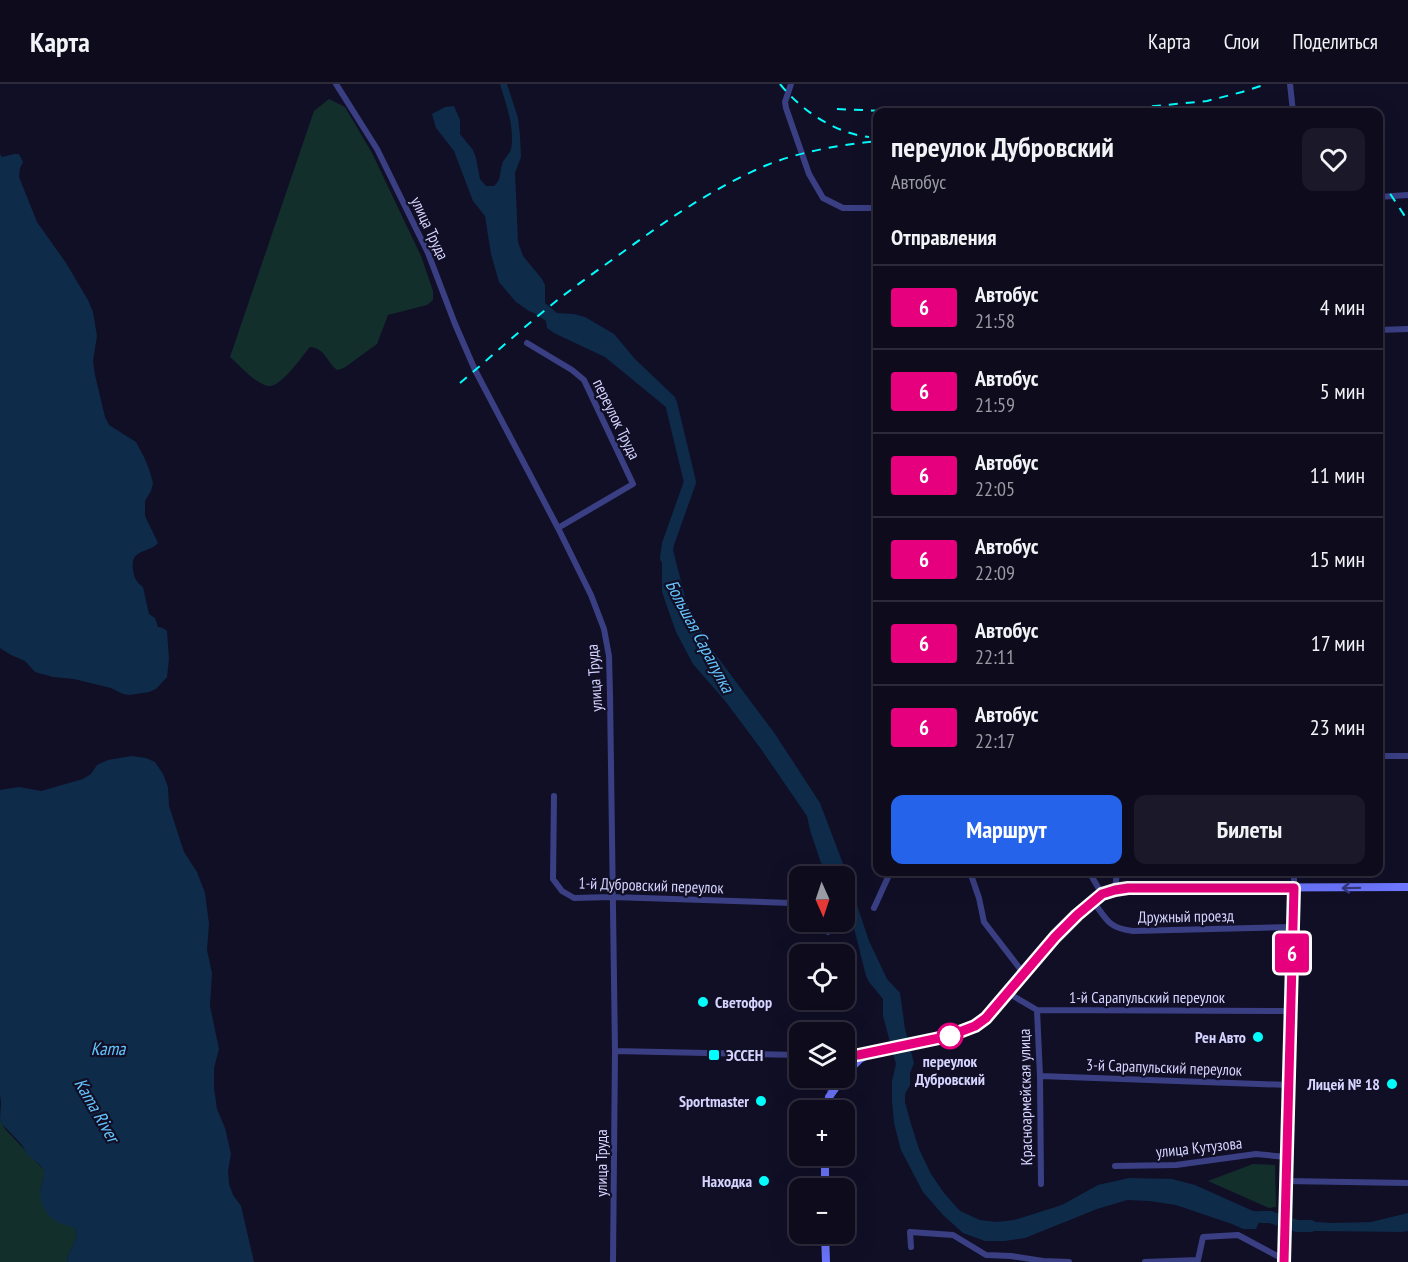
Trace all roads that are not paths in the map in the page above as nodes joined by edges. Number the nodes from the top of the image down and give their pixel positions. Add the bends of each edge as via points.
1 (336, 84) edge
2 (791, 84) edge
3 (1290, 84) edge
4 (1293, 108) edge
5 (1408, 195) edge
6 (1383, 196) edge
7 (873, 208) edge
8 (1408, 329) edge
9 (1383, 330) edge
10 (527, 344) dead end
11 (558, 528) junction
12 (1383, 756) edge
13 (1408, 756) edge
14 (554, 796) dead end
15 (889, 876) edge
16 (971, 876) edge
17 (1091, 876) edge
18 (1117, 876) edge
19 (1294, 876) edge
20 (1408, 887) edge
21 (1294, 888) junction
22 (1115, 890) junction
23 (1102, 894) junction
24 (612, 897) junction
25 (1093, 901) junction
26 (789, 903) edge
27 (873, 909) dead end
28 (1293, 927) junction
29 (1024, 974) junction
30 (1008, 993) junction
31 (1037, 1010) junction
32 (1290, 1011) junction
33 (615, 1051) junction
34 (875, 1051) junction
35 (855, 1054) edge
36 (789, 1055) edge
37 (855, 1064) edge
38 (1040, 1076) junction
39 (1288, 1084) junction
40 (830, 1088) edge
41 (835, 1088) edge
42 (829, 1097) junction
43 (829, 1100) edge
44 (1286, 1157) junction
45 (1115, 1166) dead end
46 (1285, 1180) junction
47 (1408, 1183) edge
48 (1041, 1184) dead end
49 (825, 1244) edge
50 (911, 1247) dead end
51 (1284, 1257) edge
52 (614, 1262) edge
53 (826, 1262) edge
54 (1043, 1262) edge
55 (1069, 1262) edge
56 (1145, 1262) edge

1 - 11 street, улица Труда via 377,149 428,253 475,370
2 - 7 street via 786,108 809,174 823,198 843,208
3 - 4 street
5 - 6 street
8 - 9 street
10 - 11 street, переулок Труда via 584,380 633,484
11 - 24 street, улица Труда via 591,595 604,628 609,656
12 - 13 street
14 - 24 street, 1-й Дубровский переулок via 554,879 562,891 574,898
15 - 27 street
16 - 29 street via 984,922
17 - 23 street
18 - 22 street
19 - 21 street
20 -> 21 main road
21 - 22 main road
21 - 28 main road
22 - 23 main road
23 - 25 main road
24 - 26 street, 1-й Дубровский переулок
24 - 33 street, улица Труда
25 - 28 street, Дружный проезд via 1119,930
25 - 29 main road
28 - 32 main road
29 - 30 main road
30 - 31 street
30 - 34 main road via 975,1026 949,1036
31 - 32 street, 1-й Сарапульский переулок
31 - 38 street, Красноармейская улица
32 - 39 main road
33 - 36 street
33 - 52 street, улица Труда
34 - 35 street
34 - 37 main road
38 - 39 street, 3-й Сарапульский переулок
38 - 48 street, Красноармейская улица
39 - 44 main road
40 - 42 street
41 - 42 main road
42 - 43 main road
44 - 45 street, улица Кутузова via 1256,1154 1176,1165
44 - 46 main road
46 - 47 street
46 - 51 main road
49 - 53 main road
50 - 54 street via 910,1232 953,1236 986,1255
51 - 56 street via 1238,1235 1203,1237 1198,1260
54 - 55 street

